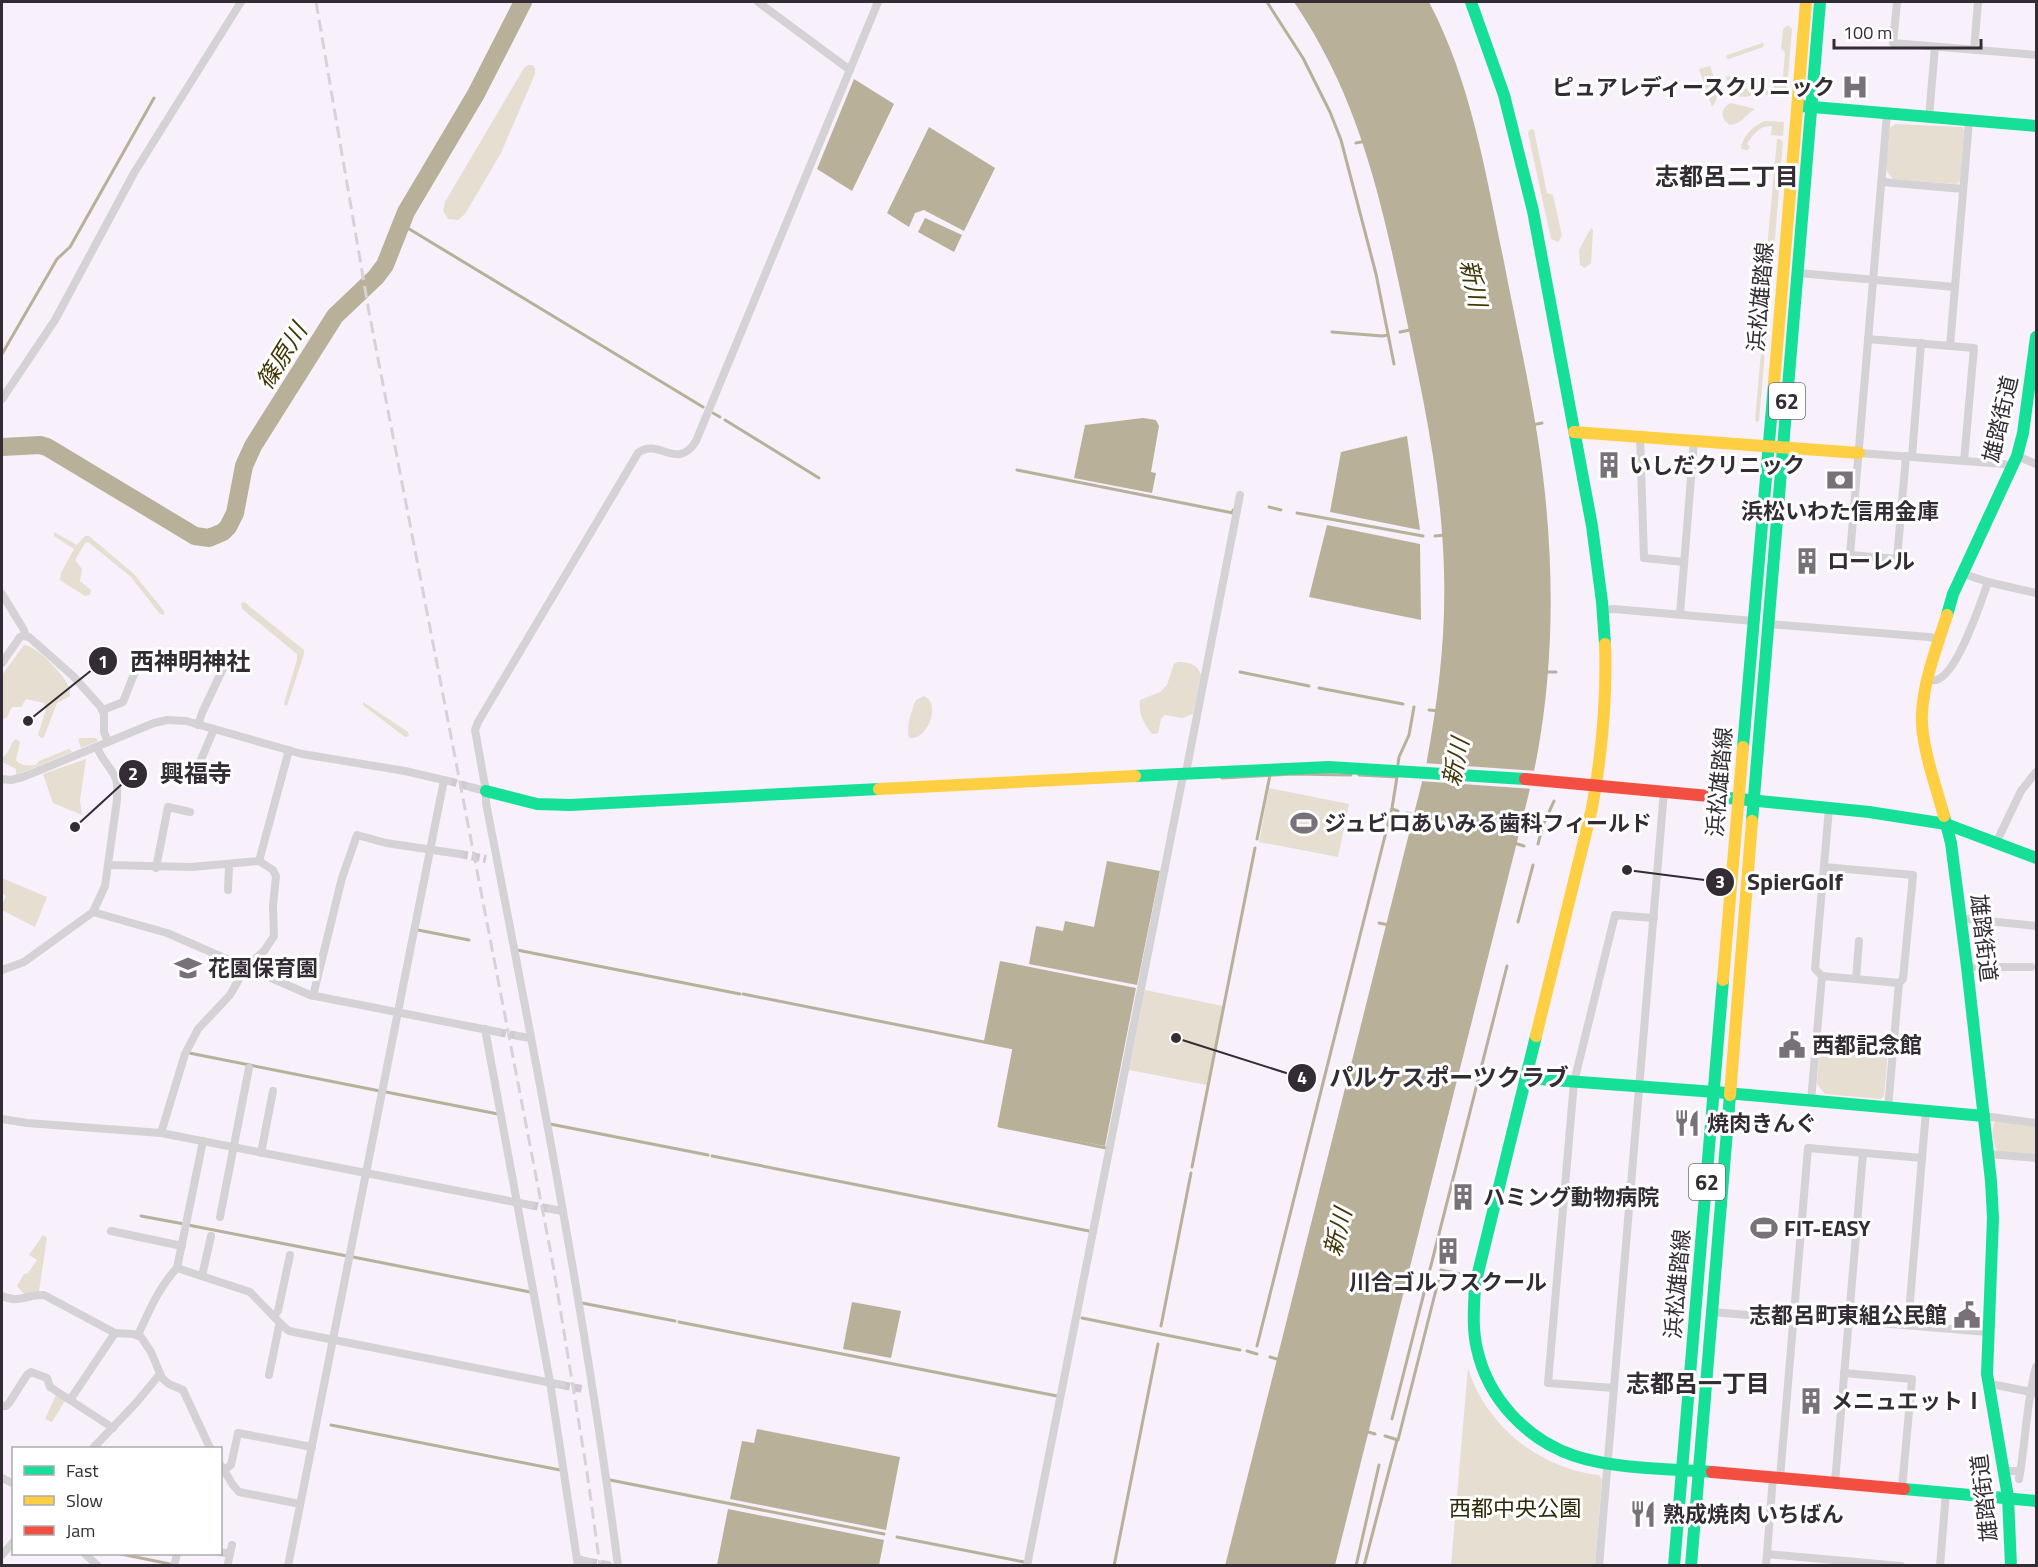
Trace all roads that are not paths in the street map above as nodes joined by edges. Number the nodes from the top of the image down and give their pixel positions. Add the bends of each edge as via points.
1 (241, 2) edge
2 (758, 2) edge
3 (878, 2) edge
4 (1471, 2) edge
5 (1806, 2) edge
6 (1820, 2) edge
7 (1897, 2) edge
8 (1978, 2) edge
9 (1935, 47) junction
10 (1974, 50) junction
11 (2037, 55) edge
12 (850, 70) junction
13 (1797, 106) junction
14 (1811, 107) junction
15 (1887, 114) junction
16 (1929, 117) junction
17 (1969, 121) junction
18 (2037, 126) edge
19 (1882, 182) junction
20 (1964, 189) junction
21 (1798, 273) junction
22 (1873, 280) junction
23 (1955, 287) junction
24 (2037, 337) edge
25 (1868, 339) junction
26 (1921, 344) junction
27 (1950, 346) junction
28 (2, 399) edge
29 (1574, 432) junction
30 (1640, 437) junction
31 (1694, 441) junction
32 (1769, 447) junction
33 (1783, 448) junction
34 (1859, 453) junction
35 (1909, 456) junction
36 (1964, 461) junction
37 (2015, 462) junction
38 (2037, 464) edge
39 (1240, 495) dead end
40 (1684, 562) junction
41 (1961, 573) junction
42 (1988, 582) junction
43 (2037, 593) edge
44 (2, 594) edge
45 (1603, 610) junction
46 (1680, 614) junction
47 (1754, 621) junction
48 (1769, 624) junction
49 (24, 636) junction
50 (1938, 639) junction
51 (228, 658) dead end
52 (140, 659) dead end
53 (2, 663) edge
54 (1927, 679) junction
55 (103, 710) junction
56 (198, 725) junction
57 (214, 729) junction
58 (108, 742) junction
59 (97, 747) junction
60 (289, 750) junction
61 (2037, 772) edge
62 (1184, 774) junction
63 (2, 778) edge
64 (192, 781) dead end
65 (1597, 784) junction
66 (470, 787) tunnel mouth
67 (486, 791) junction
68 (1664, 791) junction
69 (1739, 798) junction
70 (1754, 800) junction
71 (1829, 807) junction
72 (190, 812) dead end
73 (1946, 824) junction
74 (1996, 843) junction
75 (431, 849) junction
76 (460, 854) tunnel mouth
77 (2037, 858) edge
78 (486, 859) tunnel mouth
79 (259, 861) junction
80 (497, 861) junction
81 (108, 865) junction
82 (229, 865) junction
83 (156, 867) junction
84 (1824, 867) junction
85 (228, 890) dead end
86 (93, 912) junction
87 (1654, 918) junction
88 (1961, 920) junction
89 (2037, 926) edge
90 (1859, 940) dead end
91 (246, 967) junction
92 (1967, 967) junction
93 (2031, 967) dead end
94 (2, 970) edge
95 (1822, 976) junction
96 (1856, 979) junction
97 (1899, 983) junction
98 (313, 996) junction
99 (399, 1012) junction
100 (485, 1029) junction
101 (498, 1032) tunnel mouth
102 (518, 1036) tunnel mouth
103 (531, 1038) junction
104 (249, 1068) dead end
105 (1526, 1078) junction
106 (1574, 1082) junction
107 (1640, 1086) junction
108 (273, 1091) dead end
109 (1715, 1092) junction
110 (1730, 1094) junction
111 (1811, 1101) junction
112 (1888, 1108) junction
113 (1926, 1111) junction
114 (1984, 1116) junction
115 (2, 1119) edge
116 (2037, 1123) edge
117 (160, 1133) junction
118 (203, 1141) junction
119 (233, 1147) junction
120 (261, 1152) junction
121 (1863, 1153) junction
122 (1988, 1154) junction
123 (1922, 1158) junction
124 (2037, 1158) edge
125 (367, 1174) junction
126 (518, 1202) junction
127 (530, 1204) tunnel mouth
128 (551, 1209) tunnel mouth
129 (563, 1211) junction
130 (219, 1217) dead end
131 (111, 1231) dead end
132 (211, 1236) dead end
133 (182, 1246) junction
134 (290, 1255) dead end
135 (177, 1268) junction
136 (202, 1276) junction
137 (2, 1296) edge
138 (1712, 1312) junction
139 (273, 1316) junction
140 (1794, 1317) junction
141 (1849, 1320) junction
142 (281, 1324) junction
143 (1908, 1325) junction
144 (1988, 1332) junction
145 (115, 1333) junction
146 (138, 1335) junction
147 (333, 1340) junction
148 (2037, 1367) edge
149 (1844, 1373) junction
150 (160, 1374) junction
151 (269, 1375) dead end
152 (550, 1382) junction
153 (562, 1385) tunnel mouth
154 (1988, 1386) junction
155 (1614, 1388) junction
156 (582, 1389) tunnel mouth
157 (594, 1391) junction
158 (2033, 1392) edge
159 (70, 1400) junction
160 (2, 1406) edge
161 (113, 1428) junction
162 (95, 1447) edge
163 (208, 1447) edge
164 (312, 1447) junction
165 (1608, 1463) junction
166 (222, 1467) edge
167 (1682, 1469) junction
168 (1699, 1471) junction
169 (2010, 1471) dead end
170 (1777, 1477) junction
171 (1835, 1482) junction
172 (1902, 1488) junction
173 (1946, 1492) junction
174 (2008, 1497) junction
175 (2037, 1501) edge
176 (300, 1504) junction
177 (12, 1543) edge
178 (222, 1552) edge
179 (230, 1554) dead end
180 (1767, 1554) junction
181 (2, 1555) edge
182 (86, 1555) edge
183 (577, 1562) edge
184 (589, 1562) dead end
185 (1881, 1565) edge
186 (98, 1566) edge
187 (288, 1566) edge
188 (618, 1566) edge
189 (1027, 1566) edge
190 (1599, 1566) edge
191 (1674, 1566) edge
192 (1691, 1566) edge
193 (1766, 1566) edge
194 (1901, 1566) edge
195 (1940, 1566) edge
196 (2012, 1566) edge

1 - 28 street via 134,173 55,320
2 - 12 street
3 - 12 street
4 - 29 street via 1518,146
5 - 13 street, 浜松雄踏線 / 62
6 - 14 street, 浜松雄踏線 / 62
7 - 9 street via 1893,43
8 - 10 street
9 - 10 street
9 - 16 street
10 - 11 street
12 - 67 street via 696,441 682,454 653,448 638,453 478,722 475,738
13 - 14 street
13 - 32 street, 浜松雄踏線 / 62
14 - 15 street
14 - 21 street, 浜松雄踏線 / 62
15 - 16 street
15 - 19 street
16 - 17 street
17 - 18 street
17 - 20 street
19 - 20 street
19 - 22 street
20 - 23 street
21 - 22 street
21 - 33 street, 浜松雄踏線 / 62
22 - 23 street
22 - 25 street
23 - 27 street
24 - 37 street, 雄踏街道
25 - 26 street
25 - 34 street
26 - 27 street
26 - 35 street
27 - 36 street via 1974,348
29 - 30 street
29 - 45 street
30 - 31 street
30 - 40 street via 1644,558
31 - 32 street
31 - 40 street
32 - 33 street
32 - 47 street, 浜松雄踏線 / 62
33 - 34 street
33 - 48 street, 浜松雄踏線 / 62
34 - 35 street
34 - 35 street via 1850,555 1897,560
35 - 36 street
36 - 37 street
37 - 38 street
37 - 41 street, 雄踏街道
39 - 62 street
40 - 46 street
41 - 42 street
41 - 50 street, 雄踏街道
42 - 43 street
42 - 54 street via 1974,624 1957,657 1940,679
44 - 49 street
45 - 46 street
45 - 65 street via 1605,691
46 - 47 street
47 - 69 street, 浜松雄踏線 / 62
48 - 50 street
48 - 70 street, 浜松雄踏線 / 62
49 - 53 street
49 - 55 street via 73,676
50 - 54 street, 雄踏街道
51 - 56 street
52 - 55 street via 123,702
54 - 73 street, 雄踏街道 via 1922,714 1924,738
55 - 58 street
56 - 57 street
56 - 58 street via 179,720 160,722
57 - 60 street
57 - 64 street
58 - 59 street
59 - 63 street via 23,777
59 - 81 street via 117,786
60 - 75 street via 446,781
60 - 79 street
61 - 74 street via 2021,791
62 - 65 street via 1311,768
62 - 67 street via 570,805 537,804
62 - 189 street
65 - 68 street
65 - 105 street
66 - 67 street
67 - 80 street
68 - 69 street
68 - 87 street
69 - 70 street
69 - 109 street, 浜松雄踏線 / 62
70 - 71 street
70 - 110 street, 浜松雄踏線 / 62
71 - 73 street
71 - 84 street
72 - 83 street via 168,807
73 - 74 street
73 - 88 street, 雄踏街道
74 - 77 street
75 - 76 street
75 - 98 street via 357,835 342,878
75 - 99 street
78 - 80 street
79 - 82 street
79 - 91 street via 276,876 274,936
80 - 103 street
81 - 83 street
81 - 86 street via 104,892
82 - 83 street
82 - 85 street
84 - 95 street via 1815,969
84 - 97 street via 1913,874 1903,979
86 - 91 street via 167,933
86 - 94 street via 24,962
87 - 106 street via 1616,915
87 - 107 street
88 - 89 street
88 - 92 street, 雄踏街道
90 - 96 street
91 - 98 street
91 - 117 street via 230,995 194,1035
92 - 93 street
92 - 114 street, 雄踏街道
95 - 96 street
95 - 111 street
96 - 97 street
97 - 112 street
98 - 99 street
99 - 100 street
99 - 125 street
100 - 101 street
100 - 126 street
102 - 103 street
103 - 129 street
104 - 119 street
105 - 106 street
105 - 165 street via 1475,1286 1474,1342 1492,1390 1526,1430 1570,1455
106 - 107 street
106 - 155 street via 1548,1383
107 - 109 street
107 - 155 street
108 - 120 street
109 - 110 street
109 - 167 street, 浜松雄踏線 / 62
110 - 111 street
110 - 138 street, 浜松雄踏線 / 62
111 - 112 street
112 - 113 street
113 - 114 street
113 - 123 street
114 - 116 street
114 - 122 street, 雄踏街道
115 - 117 street
117 - 118 street
118 - 119 street
118 - 133 street
119 - 120 street
119 - 130 street
120 - 125 street
121 - 123 street
121 - 140 street via 1808,1148
121 - 141 street
122 - 124 street
122 - 144 street, 雄踏街道 via 1993,1218
123 - 143 street
125 - 126 street
125 - 147 street
126 - 127 street
126 - 152 street
128 - 129 street
129 - 157 street
131 - 133 street
132 - 136 street
133 - 135 street
134 - 139 street via 278,1311
135 - 136 street
135 - 146 street via 157,1295
136 - 139 street via 250,1292
137 - 145 street via 18,1300 44,1295
138 - 140 street
138 - 168 street, 浜松雄踏線 / 62
139 - 142 street
140 - 141 street
140 - 170 street
141 - 143 street
141 - 149 street
142 - 147 street via 290,1330
142 - 151 street
143 - 144 street
144 - 154 street, 雄踏街道
145 - 146 street
145 - 159 street
146 - 150 street
147 - 152 street
147 - 164 street
148 - 158 street
149 - 171 street
149 - 172 street via 1912,1378
150 - 161 street
150 - 163 street via 183,1390
152 - 153 street
152 - 183 street
154 - 158 street
154 - 174 street, 雄踏街道
155 - 165 street
156 - 157 street
157 - 188 street
158 - 169 street via 2019,1475
159 - 160 street via 50,1387 47,1378 31,1372 9,1403
159 - 161 street
161 - 162 street
164 - 166 street via 238,1432 231,1466
164 - 176 street
165 - 167 street
165 - 190 street
166 - 176 street via 239,1491
167 - 168 street
167 - 191 street, 浜松雄踏線 / 62
168 - 170 street
168 - 192 street, 浜松雄踏線 / 62
170 - 171 street
170 - 180 street
171 - 172 street
172 - 173 street
173 - 174 street
173 - 195 street
174 - 175 street
174 - 196 street, 雄踏街道
176 - 187 street
177 - 181 street
178 - 179 street
180 - 185 street
180 - 193 street
182 - 186 street
183 - 184 street
185 - 194 street

